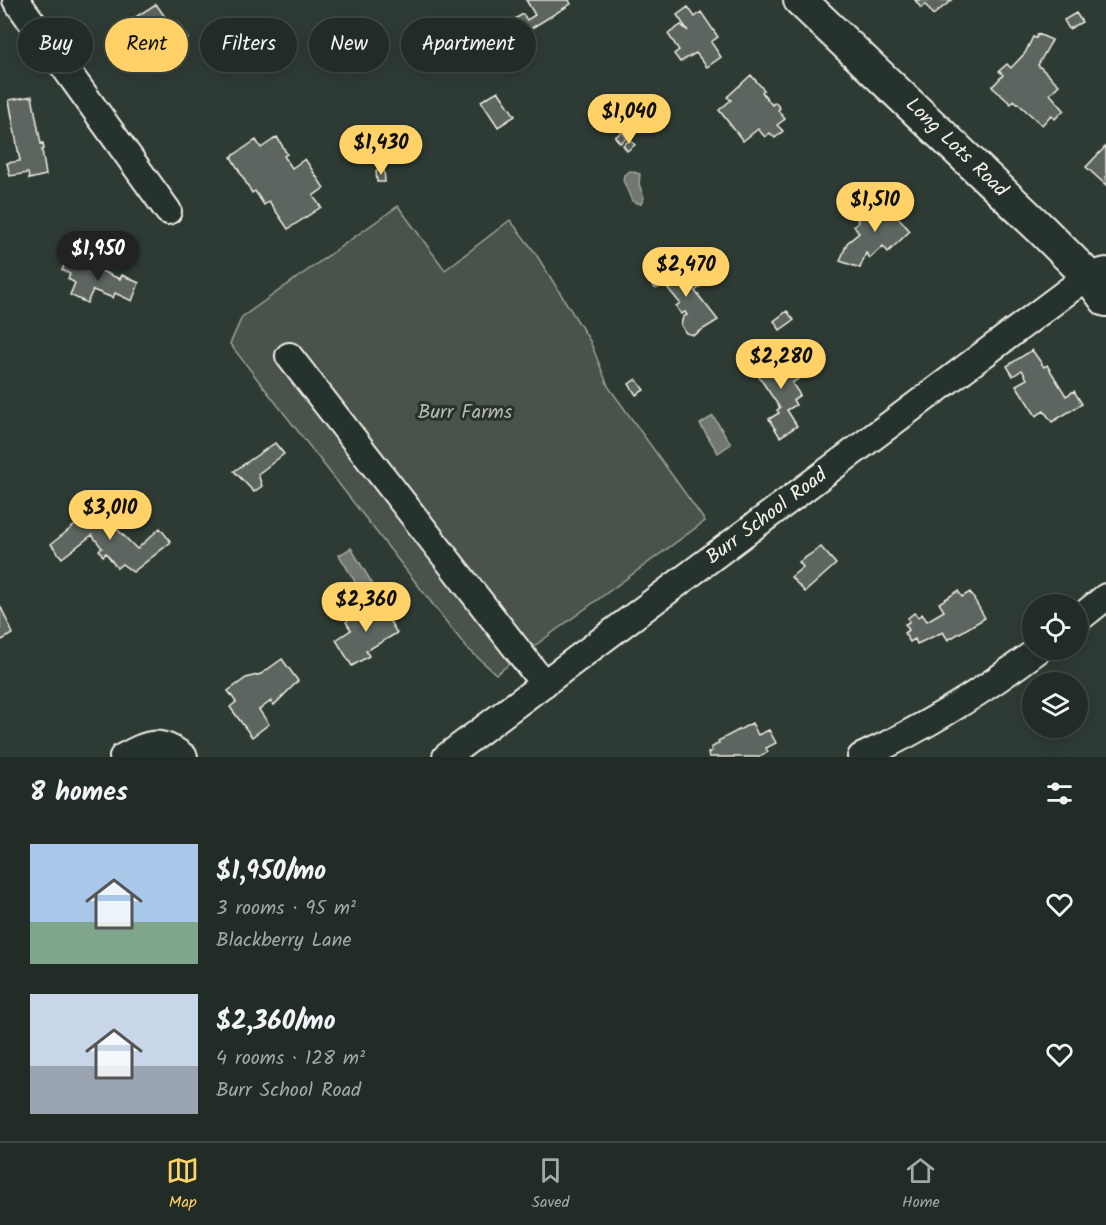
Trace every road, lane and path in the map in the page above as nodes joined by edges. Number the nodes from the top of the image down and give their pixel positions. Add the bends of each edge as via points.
1 (16, 0) edge
2 (800, 0) edge
3 (168, 211) dead end
4 (1100, 282) edge
5 (289, 356) dead end
6 (1106, 597) edge
7 (1088, 611) edge
8 (1025, 660) edge
9 (544, 684) junction
10 (123, 757) edge
11 (184, 757) edge
12 (446, 757) edge
13 (861, 757) edge

1 - 3 street
2 - 4 main road, Long Lots Road
4 - 9 street, Burr School Road
5 - 9 street
6 - 7 street
8 - 13 street via 985,690
9 - 12 street, Burr School Road
10 - 11 street via 156,743 171,747

